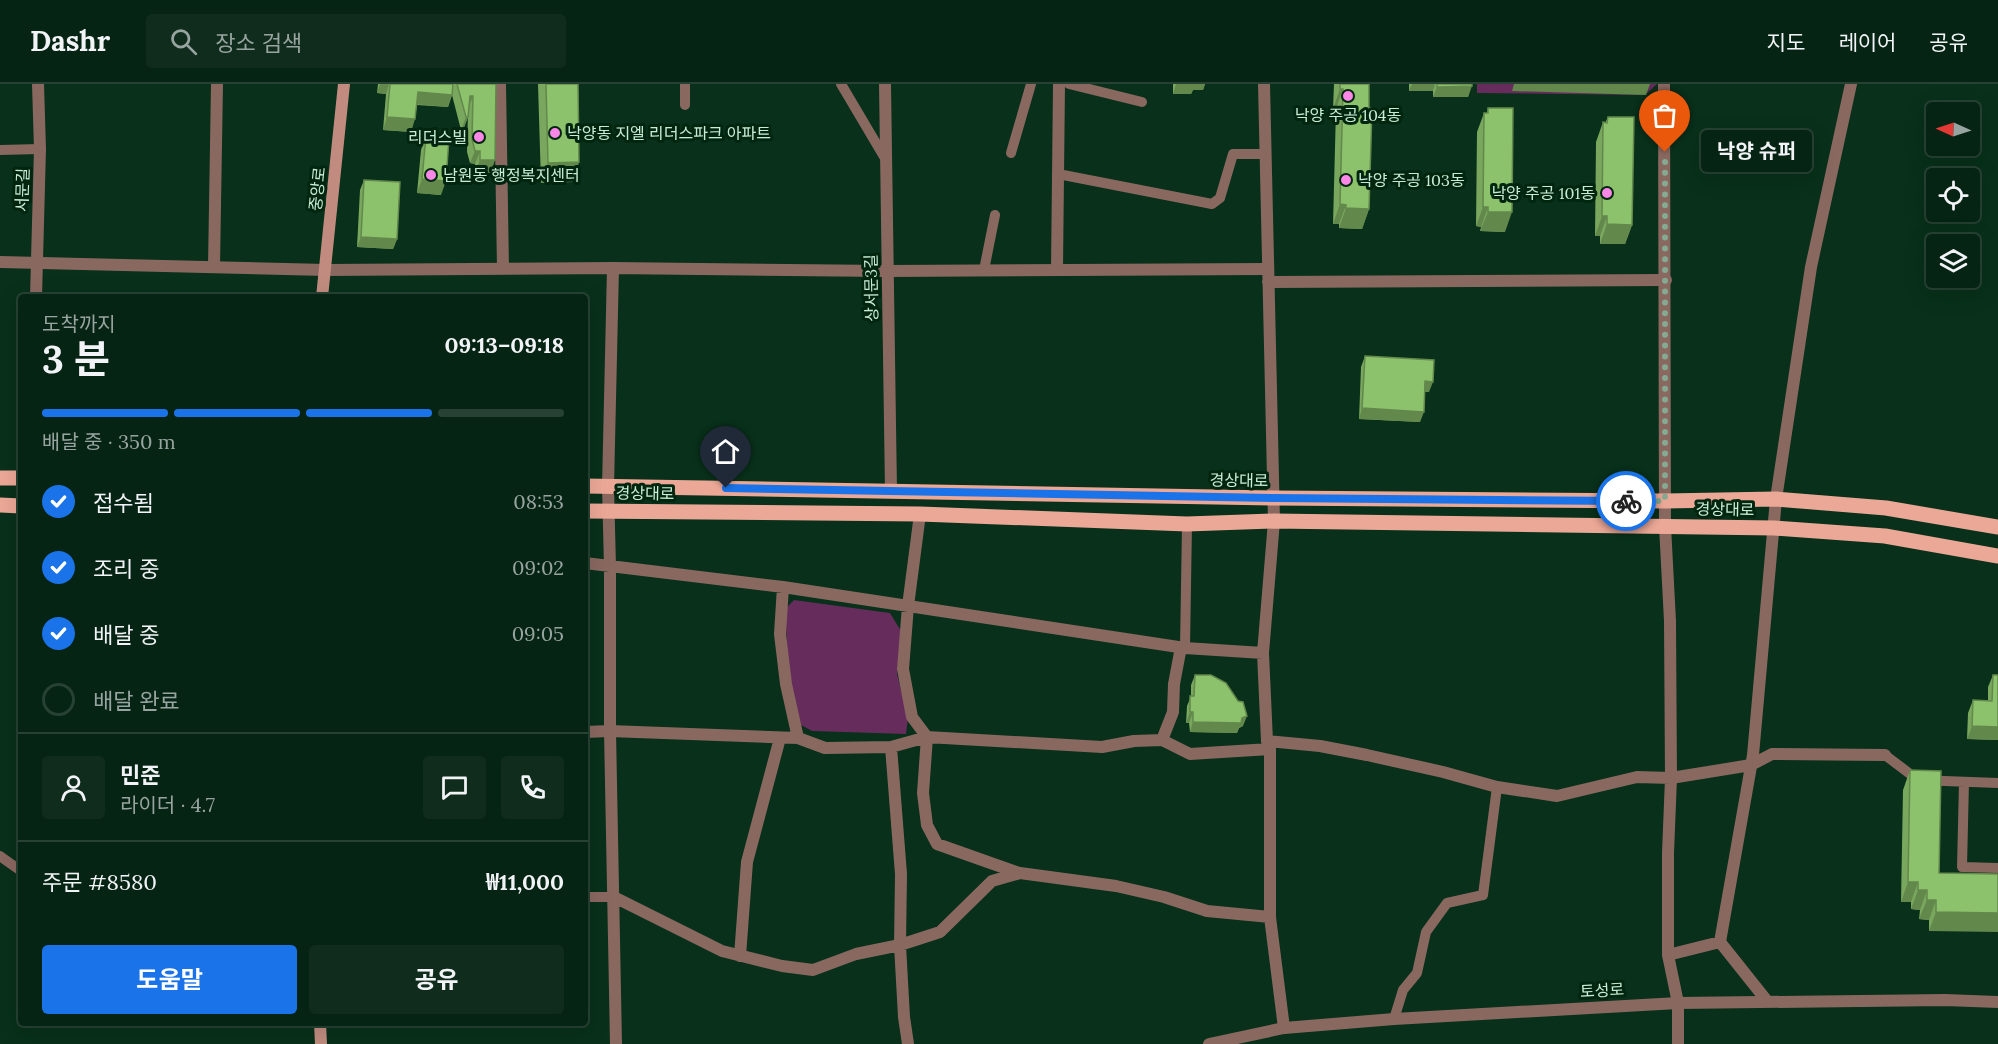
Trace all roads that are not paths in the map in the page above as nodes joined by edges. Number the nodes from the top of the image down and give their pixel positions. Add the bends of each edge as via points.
1 (38, 84) edge
2 (217, 84) edge
3 (344, 84) edge
4 (500, 84) edge
5 (685, 84) edge
6 (841, 84) edge
7 (885, 84) edge
8 (1031, 84) edge
9 (1059, 84) edge
10 (1068, 84) edge
11 (1264, 84) edge
12 (1664, 84) edge
13 (1851, 84) edge
14 (1142, 102) dead end
15 (685, 105) dead end
16 (40, 149) junction
17 (0, 150) edge
18 (1011, 153) dead end
19 (1265, 154) junction
20 (886, 160) junction
21 (1058, 174) junction
22 (995, 215) dead end
23 (0, 262) edge
24 (37, 263) junction
25 (214, 267) junction
26 (613, 268) junction
27 (503, 269) junction
28 (1268, 269) junction
29 (326, 270) junction
30 (984, 270) junction
31 (1057, 270) junction
32 (887, 271) junction
33 (1666, 280) junction
34 (1268, 282) junction
35 (36, 294) edge
36 (322, 294) edge
37 (0, 478) edge
38 (18, 478) edge
39 (588, 486) edge
40 (608, 487) junction
41 (891, 491) junction
42 (1274, 498) junction
43 (1776, 500) junction
44 (1665, 501) junction
45 (0, 505) edge
46 (18, 506) edge
47 (588, 511) edge
48 (608, 511) junction
49 (920, 514) junction
50 (1274, 521) junction
51 (1187, 524) junction
52 (1665, 526) junction
53 (1998, 527) edge
54 (1774, 528) junction
55 (1998, 556) edge
56 (588, 563) edge
57 (610, 567) junction
58 (783, 587) junction
59 (908, 606) junction
60 (1183, 648) junction
61 (1263, 653) junction
62 (610, 731) junction
63 (588, 732) edge
64 (927, 737) junction
65 (780, 738) junction
66 (798, 738) junction
67 (1162, 740) junction
68 (1268, 745) junction
69 (891, 747) junction
70 (1885, 755) joint
71 (1751, 765) junction
72 (1671, 778) junction
73 (1964, 782) junction
74 (1998, 783) edge
75 (1497, 787) junction
76 (0, 856) edge
77 (1998, 868) edge
78 (18, 870) edge
79 (1020, 873) junction
80 (588, 897) edge
81 (614, 897) junction
82 (1270, 917) junction
83 (1720, 942) junction
84 (900, 945) junction
85 (1668, 955) junction
86 (740, 956) junction
87 (1767, 1001) junction
88 (1998, 1002) edge
89 (1678, 1008) junction
90 (1394, 1018) junction
91 (320, 1026) edge
92 (1284, 1028) junction
93 (321, 1044) edge
94 (616, 1044) edge
95 (908, 1044) edge
96 (1209, 1044) edge
97 (1678, 1044) edge

1 - 16 street, 서문길
2 - 25 street
3 - 29 main road, 중앙로
4 - 27 street
5 - 15 lane
6 - 20 lane
7 - 20 street, 상서문3길
8 - 18 lane
9 - 21 street
10 - 14 lane
11 - 19 street
12 - 33 street
13 - 43 street via 1811,267
16 - 17 lane
16 - 24 street, 서문길
19 - 21 lane via 1233,154 1220,198 1212,204
19 - 28 street
20 - 32 street, 상서문3길
21 - 31 street
22 - 30 lane
23 - 24 street
24 - 25 street
24 - 35 street, 서문길
25 - 29 street
26 - 27 street
26 - 32 street
26 - 40 street
27 - 29 street
28 - 31 street
28 - 34 street
29 - 36 main road, 중앙로
30 - 31 street
30 - 32 street
32 - 41 street, 상서문3길
33 - 34 street
33 - 44 street
34 - 42 street
37 - 38 main road
39 - 40 main road, 경상대로
40 - 41 main road, 경상대로
40 - 48 street
41 - 42 main road, 경상대로
42 - 44 main road, 경상대로
42 - 50 street
43 - 44 main road, 경상대로
43 - 53 main road, 경상대로 via 1886,508
43 - 54 street
44 - 52 street
45 - 46 main road
47 - 48 main road, 경상대로
48 - 49 main road, 경상대로
48 - 57 street
49 - 51 main road, 경상대로
49 - 59 street
50 - 51 main road, 경상대로
50 - 52 main road, 경상대로
50 - 61 street
51 - 60 lane
52 - 54 main road, 경상대로
52 - 72 street
54 - 55 main road, 경상대로 via 1884,536
54 - 71 street
56 - 57 street
57 - 58 street
57 - 62 street
58 - 59 street
58 - 66 street via 780,634
59 - 60 street
59 - 64 street via 903,669 912,717
60 - 61 street
60 - 67 street via 1174,684 1173,712
61 - 68 street
62 - 63 street
62 - 65 street
62 - 81 street
64 - 67 street via 1102,747
64 - 69 street
64 - 79 street via 923,793 927,825 937,844
65 - 66 street
65 - 86 street via 747,862
66 - 69 street via 825,748
67 - 68 street via 1190,754
68 - 75 street via 1320,746
68 - 82 street
69 - 84 street via 901,874
70 - 71 street via 1772,754
70 - 73 lane via 1918,780
71 - 72 street
71 - 83 street
72 - 75 street via 1637,777 1557,796
72 - 85 street
73 - 74 lane
73 - 77 lane via 1962,867
75 - 90 lane via 1483,895 1447,903 1426,932 1417,973 1403,990
76 - 78 lane
79 - 82 street via 1116,885 1208,911
79 - 84 street via 992,881 940,932
80 - 81 lane
81 - 86 street via 722,951
81 - 94 street
82 - 92 street
83 - 85 street
83 - 87 street
84 - 86 street via 856,954 813,970
84 - 95 street
85 - 89 street
87 - 88 street, 토성로
87 - 89 street, 토성로
89 - 90 street, 토성로
89 - 97 street
90 - 92 street, 토성로
91 - 93 main road
92 - 96 street, 토성로

